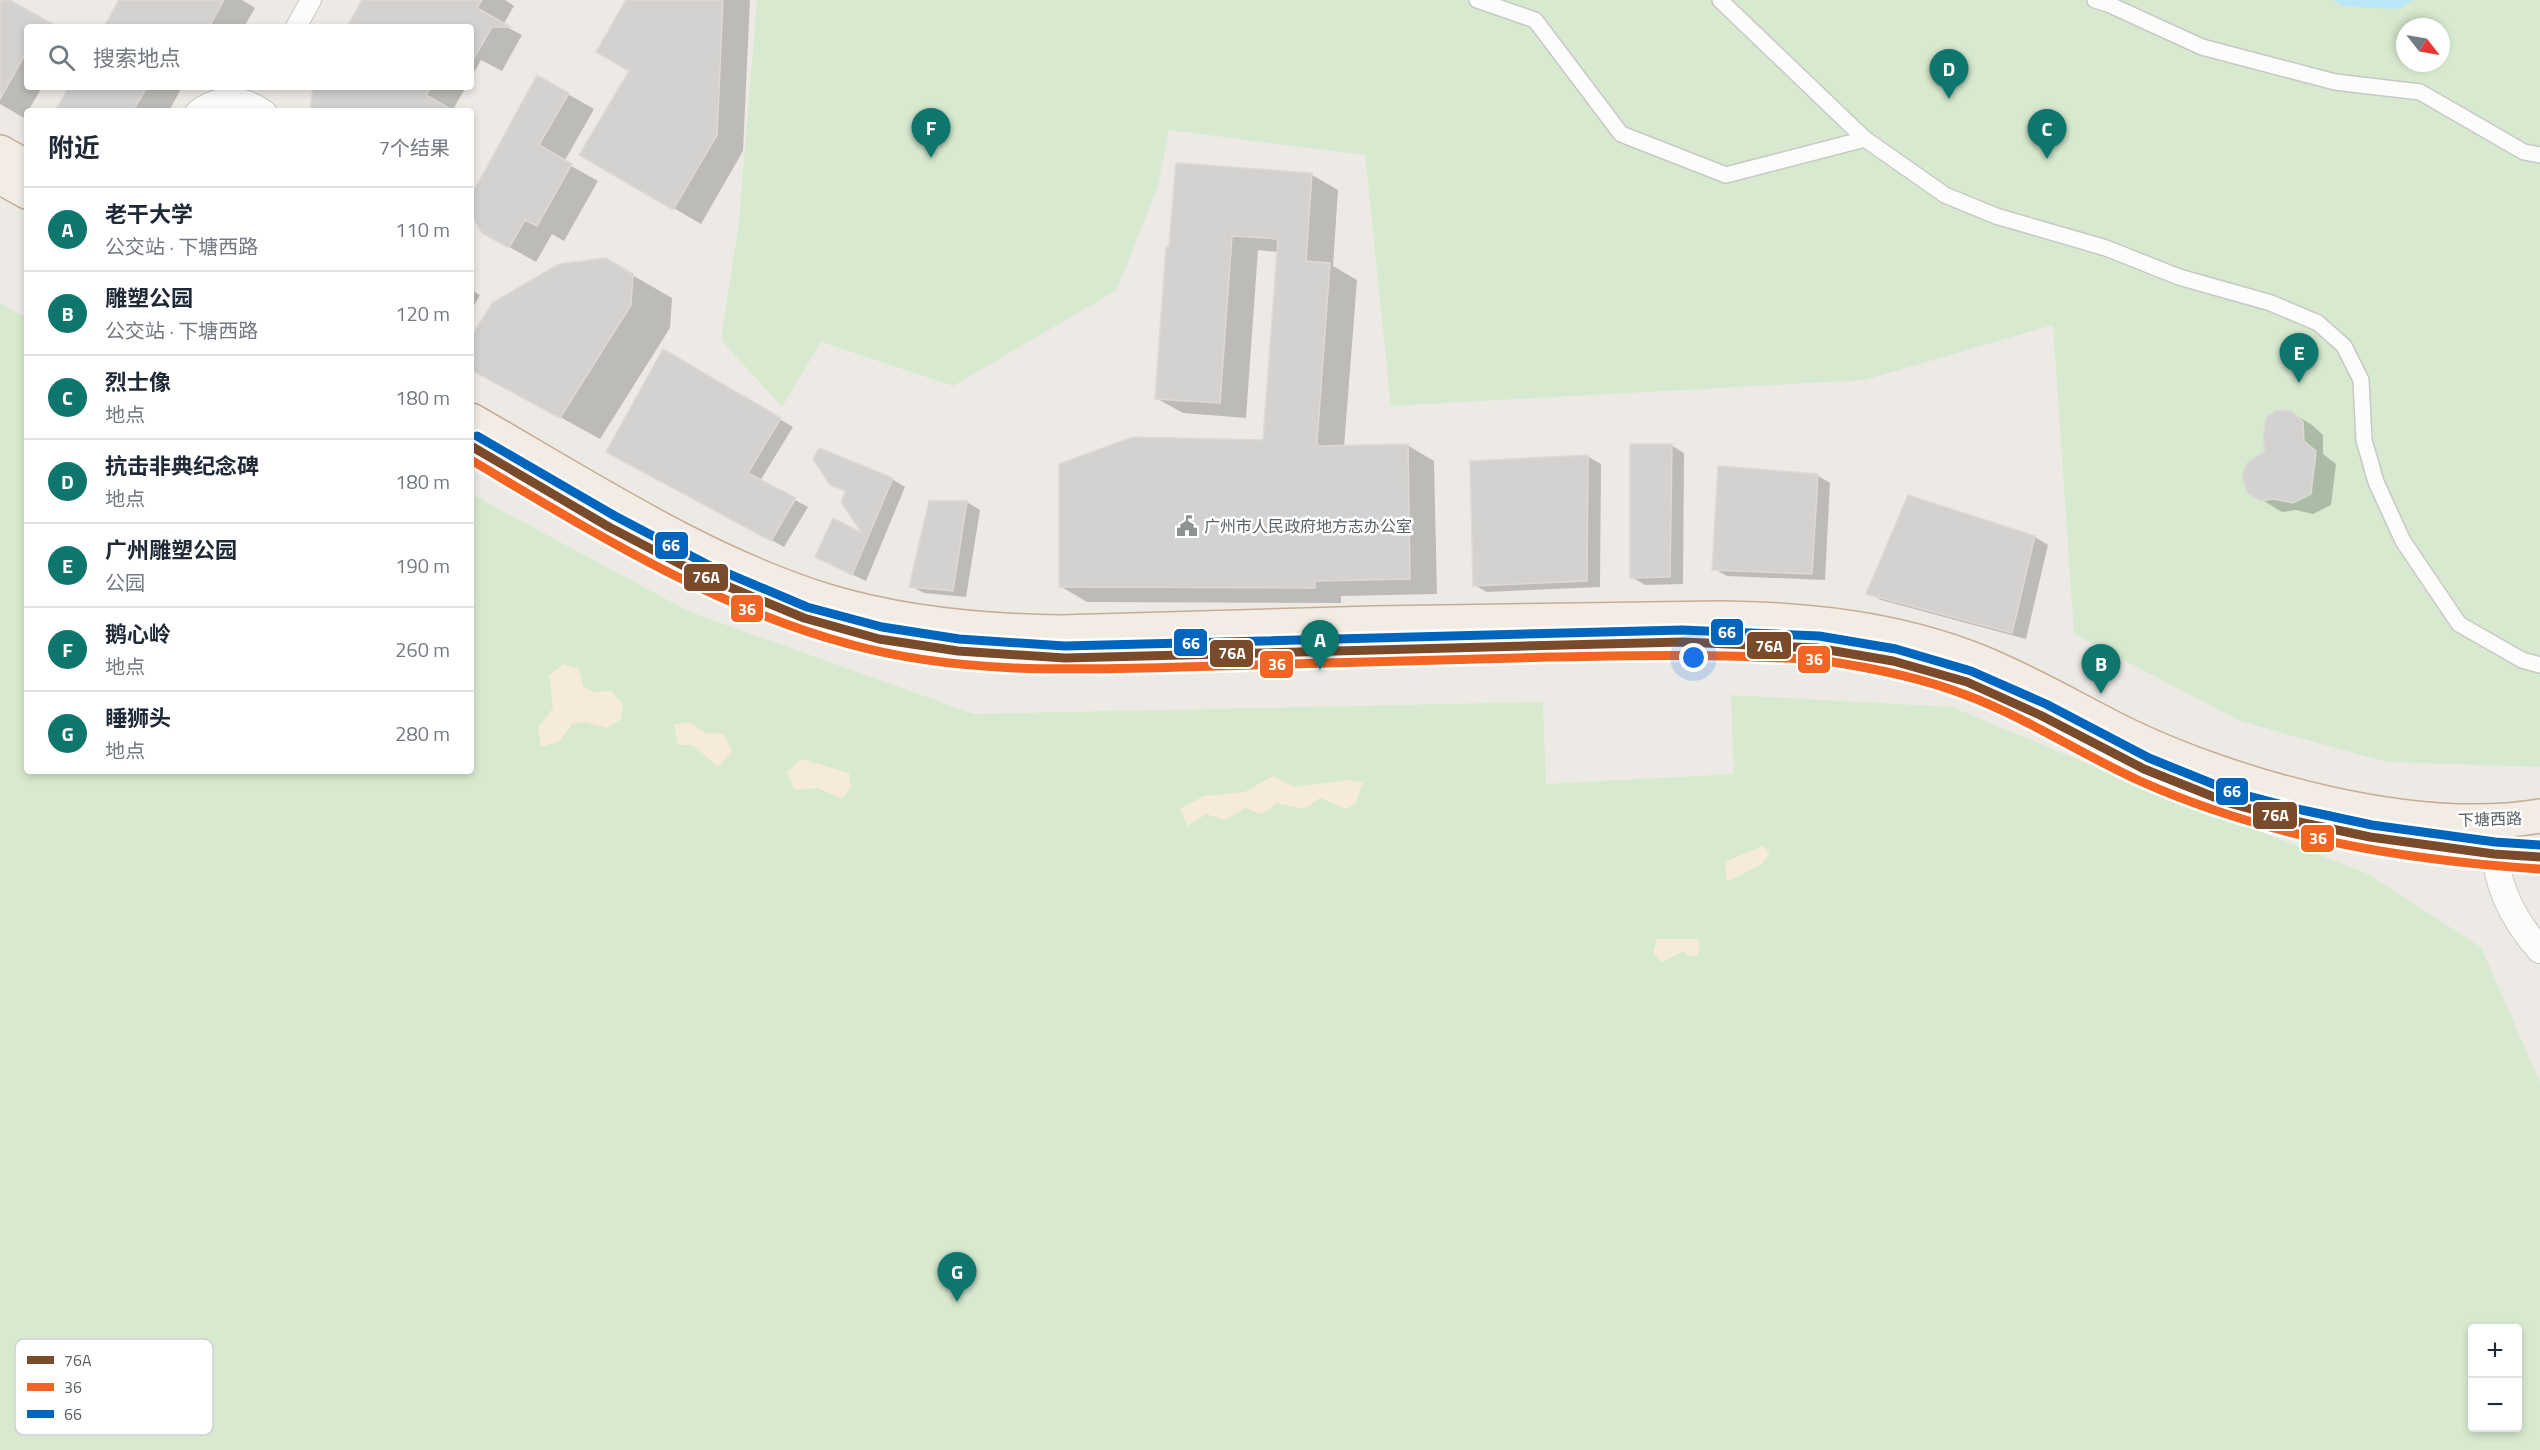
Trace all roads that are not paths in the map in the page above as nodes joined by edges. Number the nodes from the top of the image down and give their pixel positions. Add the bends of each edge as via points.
1 (311, 0) edge
2 (1477, 0) edge
3 (1720, 0) edge
4 (2095, 0) edge
5 (298, 24) edge
6 (262, 100) edge
7 (200, 108) edge
8 (1865, 139) junction
9 (0, 152) edge
10 (2540, 155) edge
11 (24, 165) edge
12 (0, 177) edge
13 (24, 190) edge
14 (474, 422) edge
15 (474, 448) edge
16 (2540, 665) edge
17 (2540, 816) edge
18 (2497, 821) junction
19 (2494, 854) junction
20 (2540, 857) edge
21 (2540, 950) edge

1 - 5 street
2 - 8 street via 1535,20 1621,134 1726,175
3 - 8 street
4 - 10 street via 2202,47 2335,82 2420,92 2524,153
6 - 7 street via 221,98
8 - 16 street via 1945,195 1996,216 2106,248 2179,277 2271,303 2318,323 2344,346 2361,380 2364,440 2376,482 2403,542 2459,624 2522,660
9 - 11 highway
12 - 13 highway
14 - 18 highway, 下塘西路 via 675,535 756,574 828,601 901,618 1014,631 1720,618 1842,625 1977,660 2155,747 2268,788 2362,809 2433,819
15 - 19 highway, 下塘西路 via 624,533 748,597 815,622 886,641 969,654 1065,658 1671,642 1816,648 1893,661 1967,682 2144,769 2229,803 2349,833
17 - 18 highway, 下塘西路
18 - 19 street
19 - 20 highway, 下塘西路
19 - 21 street via 2498,876 2516,919

